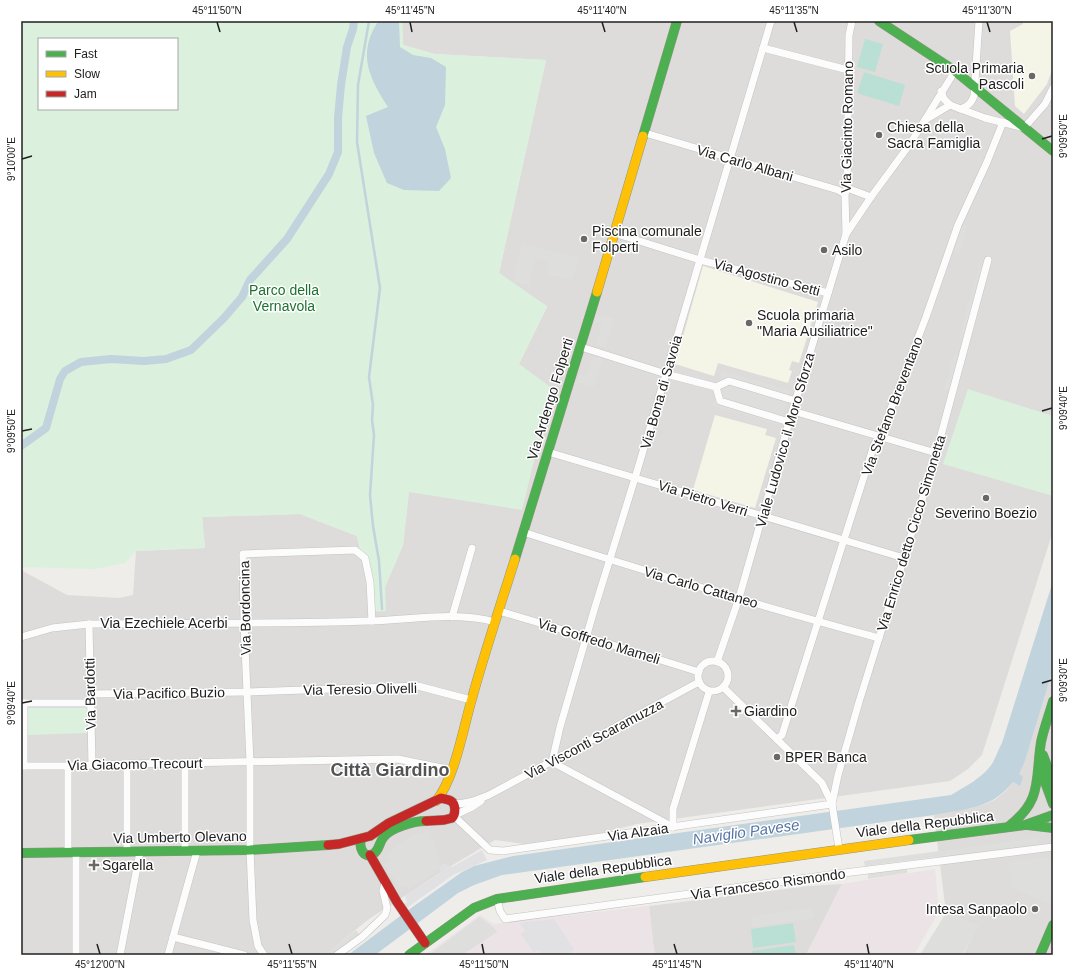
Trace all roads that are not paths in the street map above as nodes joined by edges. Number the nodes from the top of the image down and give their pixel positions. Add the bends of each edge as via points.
1 (677, 21) edge
2 (771, 21) edge
3 (852, 21) edge
4 (879, 21) edge
5 (978, 21) edge
6 (763, 48) junction
7 (848, 70) junction
8 (955, 71) junction
9 (976, 88) junction
10 (1053, 88) edge
11 (941, 91) junction
12 (950, 105) junction
13 (960, 109) junction
14 (923, 121) junction
15 (1003, 122) junction
16 (1024, 128) junction
17 (645, 133) junction
18 (1053, 151) edge
19 (729, 159) junction
20 (846, 191) junction
21 (871, 197) junction
22 (614, 233) junction
23 (846, 234) junction
24 (700, 260) junction
25 (988, 260) dead end
26 (828, 294) junction
27 (581, 347) junction
28 (666, 374) junction
29 (716, 388) junction
30 (796, 401) junction
31 (793, 411) junction
32 (790, 422) junction
33 (880, 437) junction
34 (548, 452) junction
35 (936, 453) junction
36 (635, 478) junction
37 (762, 516) junction
38 (523, 532) junction
39 (844, 540) junction
40 (472, 548) dead end
41 (904, 558) junction
42 (610, 560) junction
43 (739, 598) junction
44 (499, 611) junction
45 (452, 617) junction
46 (372, 621) junction
47 (496, 622) junction
48 (817, 622) junction
49 (244, 623) junction
50 (89, 624) junction
51 (21, 637) edge
52 (587, 637) junction
53 (879, 638) junction
54 (717, 662) junction
55 (699, 672) junction
56 (699, 682) junction
57 (723, 687) junction
58 (247, 692) junction
59 (709, 692) junction
60 (90, 694) junction
61 (471, 700) junction
62 (1053, 701) edge
63 (22, 703) edge
64 (90, 703) junction
65 (777, 739) junction
66 (1041, 745) junction
67 (250, 762) junction
68 (552, 762) junction
69 (186, 763) junction
70 (127, 764) junction
71 (92, 765) junction
72 (22, 766) edge
73 (68, 766) junction
74 (1040, 767) junction
75 (452, 770) junction
76 (1053, 782) edge
77 (447, 784) junction
78 (489, 795) junction
79 (436, 801) junction
80 (452, 802) junction
81 (1053, 804) edge
82 (833, 807) junction
83 (455, 815) junction
84 (1053, 815) edge
85 (1025, 825) junction
86 (673, 827) junction
87 (1008, 827) junction
88 (1053, 828) edge
89 (360, 844) junction
90 (1053, 847) edge
91 (839, 849) junction
92 (250, 850) junction
93 (185, 851) junction
94 (197, 851) junction
95 (72, 852) junction
96 (127, 852) junction
97 (140, 852) junction
98 (21, 853) edge
99 (370, 855) junction
100 (385, 882) junction
101 (497, 899) junction
102 (1053, 925) edge
103 (173, 937) junction
104 (425, 943) junction
105 (76, 955) edge
106 (120, 955) edge
107 (168, 955) edge
108 (244, 955) edge
109 (264, 955) edge
110 (337, 955) edge
111 (409, 955) edge
112 (1040, 955) edge

1 - 17 street, Via Ardengo Folperti
2 - 6 street, Via Bona di Savoia
3 - 7 street, Via Giacinto Romano
4 - 8 street
5 - 9 street
6 - 7 street
6 - 19 street, Via Bona di Savoia
7 - 20 street, Via Giacinto Romano
8 - 9 street
8 - 11 street, Viale Ludovico il Moro Sforza
9 - 13 street via 972,103
9 - 16 street
10 - 16 street via 1044,104
11 - 12 street
11 - 14 street, Viale Ludovico il Moro Sforza
12 - 13 street
12 - 14 street, Viale Ludovico il Moro Sforza
13 - 15 street
14 - 21 street, Viale Ludovico il Moro Sforza via 910,144
15 - 16 street
15 - 33 street, Via Stefano Breventano via 958,226
16 - 18 street
17 - 19 street, Via Carlo Albani
17 - 22 street, Via Ardengo Folperti
19 - 20 street, Via Carlo Albani
19 - 24 street, Via Bona di Savoia
20 - 21 street, Via Carlo Albani
20 - 23 street, Via Giacinto Romano
21 - 23 street, Viale Ludovico il Moro Sforza
22 - 24 street, Via Agostino Setti
22 - 27 street, Via Ardengo Folperti
23 - 26 street, Viale Ludovico il Moro Sforza
24 - 26 street, Via Agostino Setti
24 - 28 street, Via Bona di Savoia
25 - 35 street, Via Enrico detto Cicco Simonetta
26 - 30 street, Viale Ludovico il Moro Sforza
27 - 28 street
27 - 34 street, Via Ardengo Folperti
28 - 29 street
28 - 36 street, Via Bona di Savoia
29 - 30 street via 729,381
29 - 32 street via 720,401
30 - 31 street, Viale Ludovico il Moro Sforza
31 - 32 street, Viale Ludovico il Moro Sforza
31 - 33 street
32 - 37 street, Viale Ludovico il Moro Sforza
33 - 35 street
33 - 39 street, Via Stefano Breventano via 874,445
34 - 36 street, Via Pietro Verri
34 - 38 street, Via Ardengo Folperti
35 - 41 street, Via Enrico detto Cicco Simonetta
36 - 37 street, Via Pietro Verri
36 - 42 street, Via Bona di Savoia
37 - 39 street, Via Pietro Verri
37 - 43 street, Viale Ludovico il Moro Sforza
38 - 42 street, Via Carlo Cattaneo
38 - 44 street, Via Ardengo Folperti
39 - 41 street, Via Pietro Verri
39 - 48 street, Via Stefano Breventano
40 - 45 street
41 - 53 street, Via Enrico detto Cicco Simonetta
42 - 43 street, Via Carlo Cattaneo
42 - 52 street, Via Bona di Savoia
43 - 48 street, Via Carlo Cattaneo
43 - 54 street, Viale Ludovico il Moro Sforza
44 - 47 street, Via Ardengo Folperti
44 - 52 street, Via Goffredo Mameli
45 - 46 street, Via Ezechiele Acerbi
45 - 47 street, Via Ezechiele Acerbi
46 - 49 street, Via Ezechiele Acerbi
46 - 49 street, Via Bordoncina via 370,582 365,558 355,550 243,554
47 - 61 street, Via Ardengo Folperti
48 - 53 street, Via Carlo Cattaneo
48 - 65 street, Via Stefano Breventano via 782,735
49 - 50 street, Via Ezechiele Acerbi
49 - 58 street, Via Bordoncina
50 - 51 street, Via Ezechiele Acerbi via 52,628
50 - 60 street, Via Bardotti
52 - 55 street, Via Goffredo Mameli
52 - 68 street, Via Bona di Savoia
53 - 82 street, Via Enrico detto Cicco Simonetta via 840,768
54 - 55 street via 703,665
54 - 57 street via 723,666 727,675
55 - 56 street
56 - 59 street
56 - 68 street, Via Visconti Scaramuzza
57 - 59 street
57 - 65 street
58 - 60 street, Via Pacifico Buzio
58 - 61 street, Via Teresio Olivelli via 418,686
58 - 67 street, Via Bordoncina
59 - 86 street via 673,809
60 - 64 street, Via Bardotti
61 - 75 street, Via Ardengo Folperti
62 - 66 street
63 - 64 street
63 - 72 street
64 - 71 street, Via Bardotti
65 - 82 street via 822,783
66 - 74 street
66 - 76 street
67 - 69 street, Via Giacomo Trecourt
67 - 75 street, Via Giacomo Trecourt via 398,759
67 - 92 street, Via Bordoncina
68 - 78 street, Via Visconti Scaramuzza
68 - 86 street
69 - 70 street, Via Giacomo Trecourt
69 - 93 street
70 - 71 street, Via Giacomo Trecourt
70 - 96 street
71 - 73 street, Via Giacomo Trecourt
72 - 73 street, Via Giacomo Trecourt
73 - 95 street
74 - 81 street
74 - 87 street via 1035,795 1028,809
75 - 77 street, Via Ardengo Folperti
77 - 79 street, Via Ardengo Folperti
77 - 80 street
78 - 80 street, Via Visconti Scaramuzza via 463,804
78 - 83 street, Via Visconti Scaramuzza
79 - 80 street via 441,798
79 - 89 street, Via Umberto Olevano via 389,823
80 - 83 street
82 - 86 street, Via Alzaia
82 - 91 street
83 - 86 street, Via Alzaia via 490,850 503,851
83 - 99 street via 449,820 423,821 403,826 384,836 376,852
84 - 85 street
85 - 87 street, Viale della Repubblica
85 - 88 street
87 - 91 street, Viale della Repubblica
89 - 92 street, Via Umberto Olevano
89 - 99 street via 365,854
90 - 101 street, Via Francesco Rismondo via 505,920
91 - 101 street, Viale della Repubblica
92 - 94 street, Via Umberto Olevano
92 - 109 street, Via Bordoncina via 253,920 258,946
93 - 94 street, Via Umberto Olevano
93 - 97 street, Via Umberto Olevano
94 - 103 street
95 - 96 street, Via Umberto Olevano
95 - 98 street, Via Umberto Olevano
95 - 105 street
96 - 97 street, Via Umberto Olevano
97 - 106 street
99 - 100 street
100 - 104 street
100 - 110 street via 383,891 388,908 385,915 362,937
101 - 104 street, Viale della Repubblica via 474,908
102 - 112 street
103 - 107 street
103 - 108 street
104 - 111 street, Viale della Repubblica

